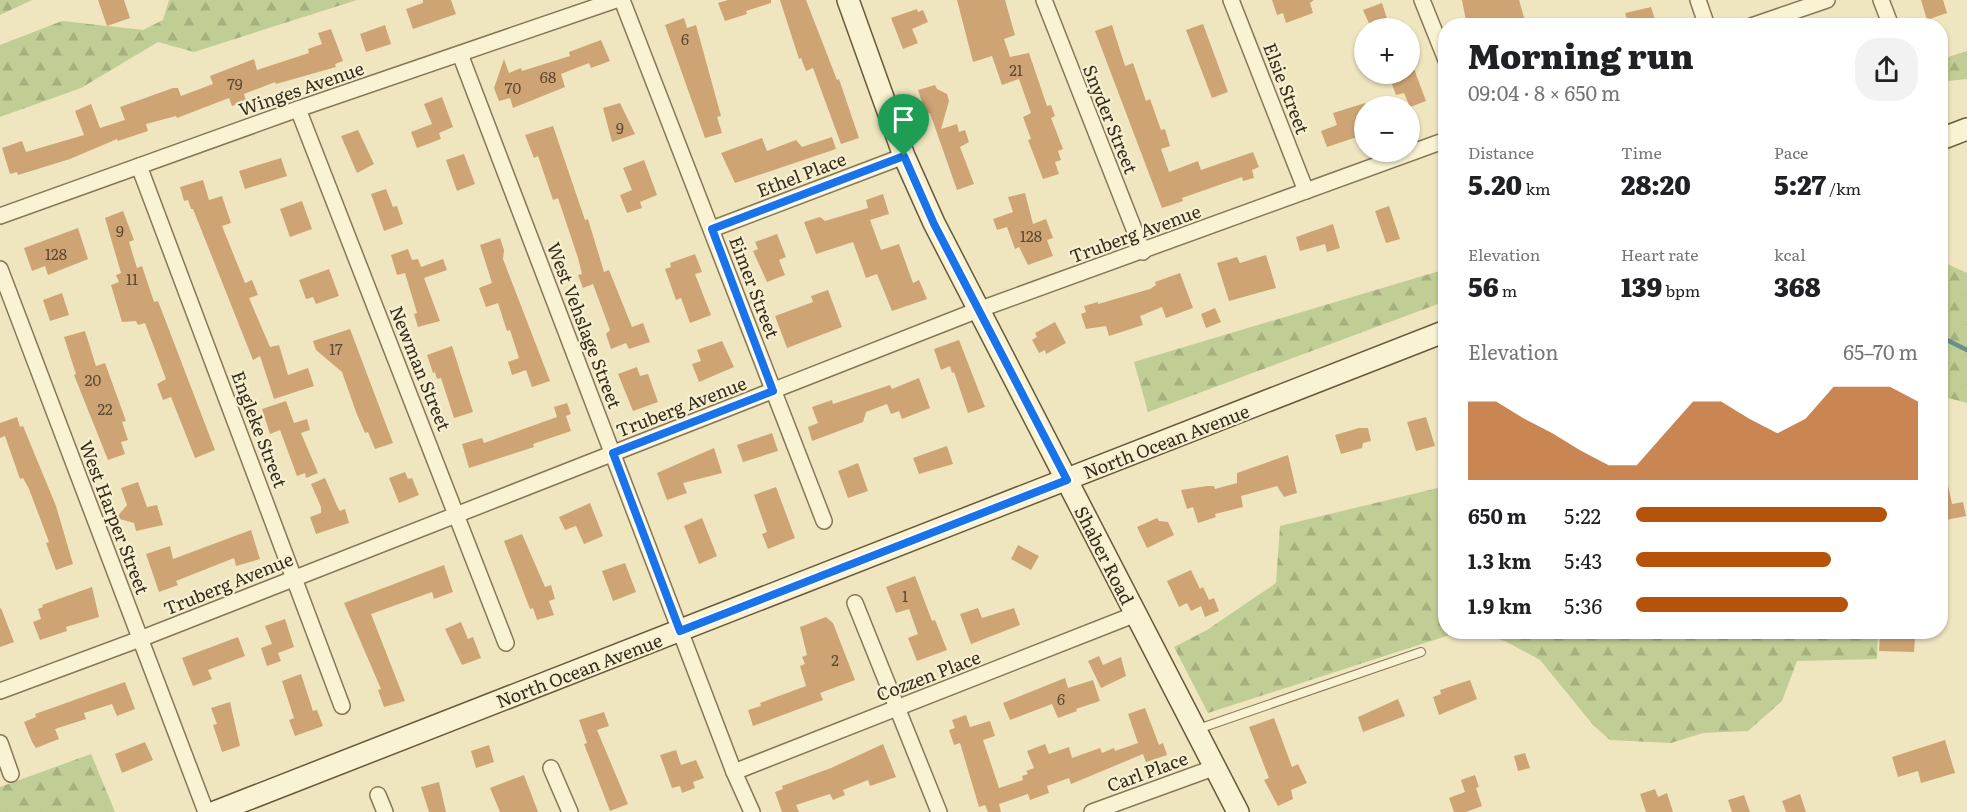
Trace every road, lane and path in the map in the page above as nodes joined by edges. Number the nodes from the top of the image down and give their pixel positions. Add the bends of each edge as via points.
1 (616, 0) edge
2 (622, 0) edge
3 (848, 0) edge
4 (1044, 0) edge
5 (1231, 0) edge
6 (1422, 0) edge
7 (1698, 0) edge
8 (1827, 0) edge
9 (1881, 0) edge
10 (1704, 18) edge
11 (1774, 18) edge
12 (1888, 18) edge
13 (1438, 40) edge
14 (460, 54) junction
15 (298, 109) junction
16 (1967, 129) edge
17 (1948, 136) edge
18 (1438, 143) edge
19 (904, 156) junction
20 (139, 166) junction
21 (1306, 191) junction
22 (0, 216) edge
23 (712, 229) junction
24 (1143, 252) junction
25 (0, 269) edge
26 (978, 310) junction
27 (1438, 334) edge
28 (773, 391) junction
29 (613, 453) junction
30 (1067, 480) junction
31 (458, 514) junction
32 (824, 521) dead end
33 (295, 576) junction
34 (855, 603) dead end
35 (1136, 615) junction
36 (680, 631) junction
37 (140, 639) junction
38 (506, 642) dead end
39 (1421, 652) dead end
40 (0, 691) edge
41 (342, 706) dead end
42 (897, 708) junction
43 (1196, 730) junction
44 (0, 743) edge
45 (1216, 767) junction
46 (551, 768) dead end
47 (734, 771) junction
48 (11, 774) dead end
49 (378, 795) dead end
50 (206, 812) edge
51 (215, 812) edge
52 (385, 812) edge
53 (570, 812) edge
54 (752, 812) edge
55 (939, 812) edge
56 (1092, 812) edge
57 (1238, 812) edge

1 - 14 street, Winges Avenue
2 - 23 street, Eimer Street
3 - 19 main road, Shaber Road
4 - 24 street, Snyder Street
5 - 21 street, Elsie Street
6 - 13 street
7 - 10 street
8 - 11 street
9 - 12 street
14 - 15 street, Winges Avenue
14 - 29 street, West Vehslage Street
15 - 20 street, Winges Avenue
15 - 31 street, Newman Street
16 - 17 main road
18 - 21 street, Truberg Avenue
19 - 23 street, Ethel Place
19 - 26 main road, Shaber Road
20 - 22 street, Winges Avenue
20 - 33 street, Engleke Street
21 - 24 street, Truberg Avenue
23 - 28 street, Eimer Street
24 - 26 street, Truberg Avenue
25 - 37 street, West Harper Street
26 - 28 street, Truberg Avenue
26 - 30 main road, Shaber Road
27 - 30 main road, North Ocean Avenue
28 - 29 street, Truberg Avenue
28 - 32 street, Eimer Street
29 - 31 street, Truberg Avenue
29 - 36 street, West Vehslage Street
30 - 35 main road, Shaber Road
30 - 36 main road, North Ocean Avenue
31 - 33 street, Truberg Avenue
31 - 38 street, Newman Street
33 - 37 street, Truberg Avenue
33 - 41 street, Engleke Street
34 - 42 street
35 - 42 street, Cozzen Place
35 - 43 main road, Shaber Road
36 - 47 street, West Vehslage Street
36 - 51 main road, North Ocean Avenue
37 - 40 street, Truberg Avenue
37 - 50 street, West Harper Street
39 - 43 lane
42 - 47 street, Cozzen Place
42 - 55 street
43 - 45 main road, Shaber Road
44 - 48 street
45 - 56 street, Carl Place
45 - 57 main road, Shaber Road
46 - 53 street
47 - 54 street, West Vehslage Street
49 - 52 street

